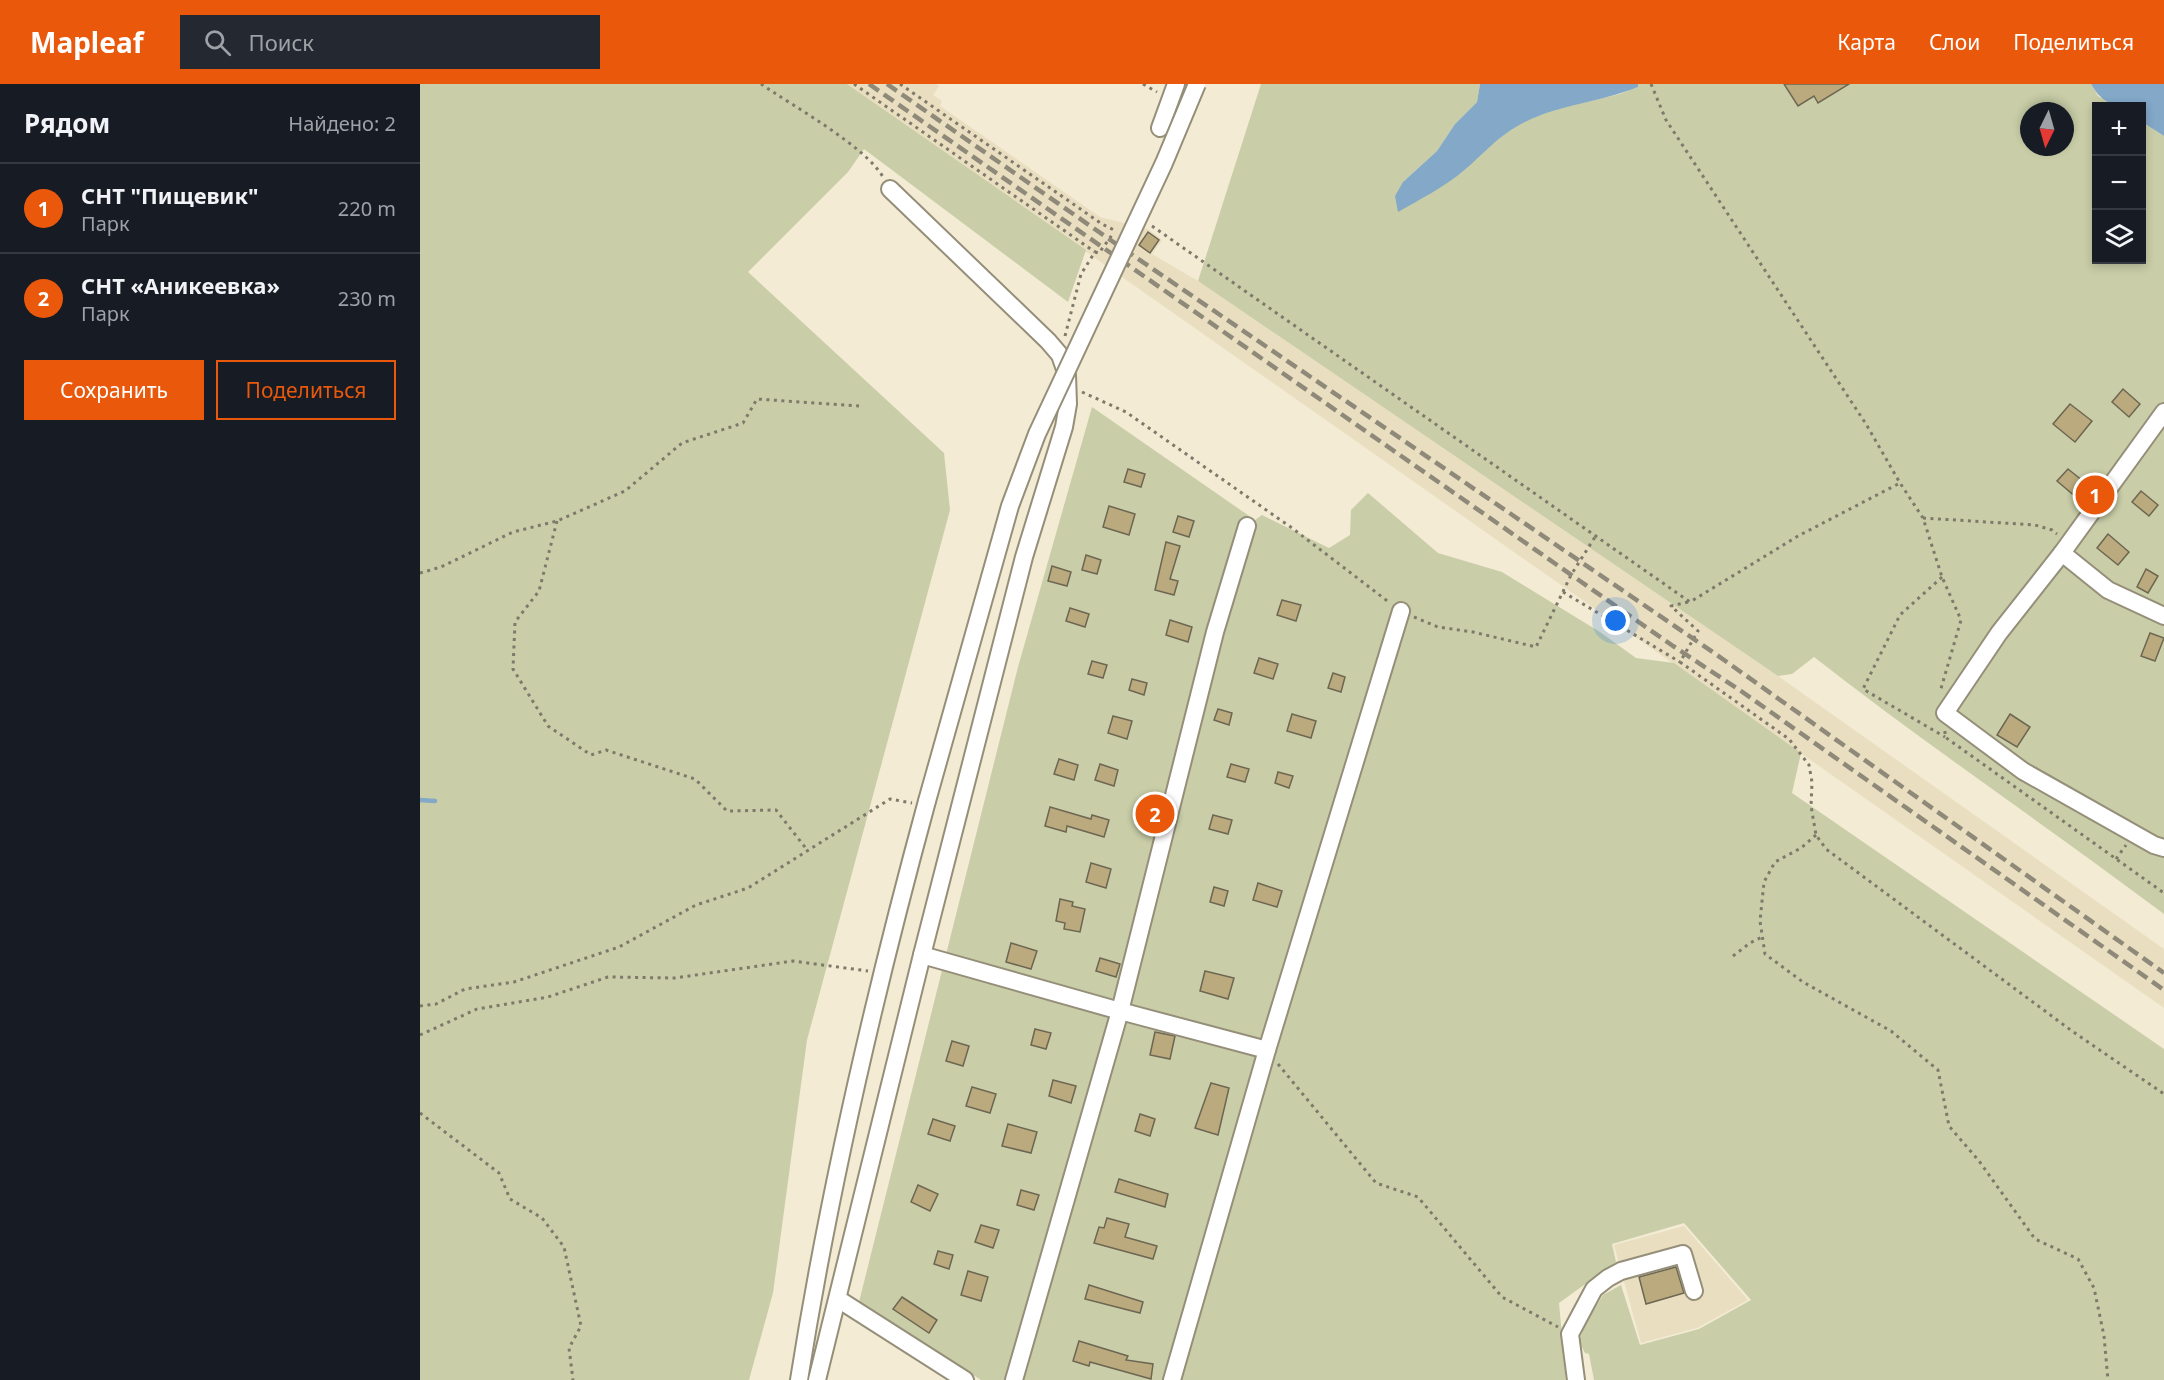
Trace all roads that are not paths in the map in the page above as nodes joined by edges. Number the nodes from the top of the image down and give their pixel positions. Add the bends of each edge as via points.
1 (1176, 84) edge
2 (1197, 84) edge
3 (1160, 128) dead end
4 (890, 189) road end
5 (2164, 412) edge
6 (1247, 526) dead end
7 (2062, 553) junction
8 (1401, 611) road end
9 (2164, 616) edge
10 (2164, 848) edge
11 (922, 955) junction
12 (1120, 1011) junction
13 (1267, 1050) junction
14 (1694, 1292) dead end
15 (838, 1299) junction
16 (799, 1380) edge
17 (817, 1380) edge
18 (965, 1380) edge
19 (1014, 1380) edge
20 (1172, 1380) edge
21 (1576, 1380) edge

1 - 3 street
2 - 16 street, bridge via 1037,434 1010,506 882,973 829,1204
4 - 11 street via 1060,355 1069,387 1064,427 1024,557
5 - 7 street
6 - 12 street via 1215,632
7 - 9 street via 2108,590
7 - 10 street via 1999,633 1945,713 2023,771
8 - 13 street
11 - 12 street
11 - 15 street
12 - 13 street
12 - 19 street
13 - 20 street
14 - 21 street via 1683,1254 1608,1278 1594,1289 1570,1334
15 - 17 street
15 - 18 street

